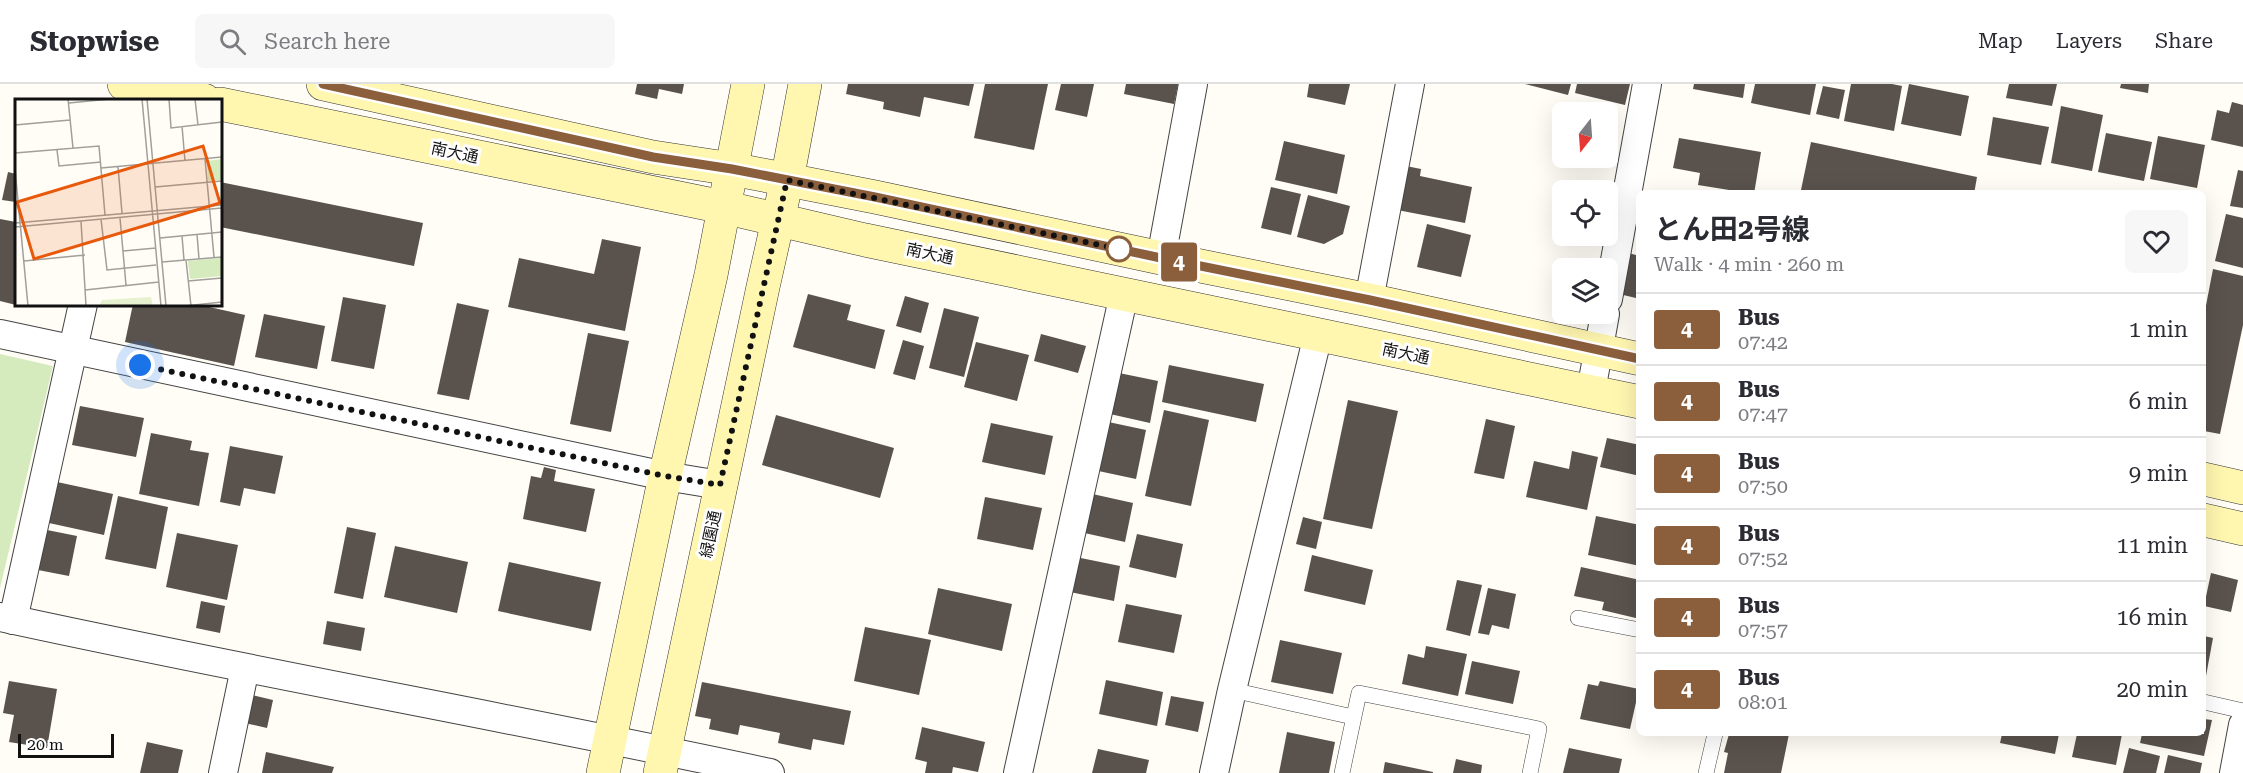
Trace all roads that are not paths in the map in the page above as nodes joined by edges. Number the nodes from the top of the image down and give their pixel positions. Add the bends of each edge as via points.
1 (323, 84) edge
2 (748, 84) edge
3 (805, 84) edge
4 (1193, 84) edge
5 (1410, 84) edge
6 (1647, 84) edge
7 (134, 89) edge
8 (198, 99) edge
9 (222, 104) edge
10 (732, 169) junction
11 (787, 180) junction
12 (723, 207) junction
13 (778, 219) junction
14 (1161, 258) junction
15 (1615, 258) edge
16 (1124, 294) junction
17 (1370, 300) junction
18 (82, 306) edge
19 (1603, 324) edge
20 (0, 334) edge
21 (1318, 335) junction
22 (71, 350) junction
23 (1599, 350) junction
24 (1636, 358) edge
25 (1591, 391) junction
26 (1636, 401) edge
27 (665, 476) junction
28 (2206, 479) edge
29 (720, 485) junction
30 (2243, 488) edge
31 (2206, 520) edge
32 (2243, 529) edge
33 (7, 618) edge
34 (1578, 618) dead end
35 (1636, 629) edge
36 (245, 668) junction
37 (1232, 690) junction
38 (2206, 702) edge
39 (2243, 711) edge
40 (1353, 717) junction
41 (2243, 725) edge
42 (1715, 736) edge
43 (610, 739) junction
44 (662, 762) edge
45 (223, 773) edge
46 (603, 773) edge
47 (770, 773) edge
48 (1018, 773) edge
49 (1214, 773) edge
50 (1342, 773) edge
51 (1530, 773) edge
52 (1706, 773) edge
53 (2234, 773) edge

1 - 10 street via 653,157
2 - 10 street
3 - 11 street, 緑園通
4 - 14 street
5 - 17 street
6 - 15 street
7 - 8 street
9 - 12 street, 南大通
10 - 11 street
10 - 12 street
11 - 13 street, 緑園通
11 - 14 street
12 - 13 street, 南大通
12 - 27 street
13 - 16 street, 南大通
13 - 29 street, 緑園通
14 - 17 street
16 - 21 street, 南大通
16 - 48 street
17 - 23 street
18 - 22 street
19 - 23 street
20 - 22 street
21 - 25 street, 南大通
21 - 37 street
22 - 27 street
22 - 33 street
23 - 24 street
23 - 25 street
25 - 26 street, 南大通
27 - 29 street
27 - 43 street
28 - 30 street
29 - 44 street, 緑園通
31 - 32 street
33 - 36 street
34 - 35 lane
36 - 43 street
36 - 45 street
37 - 40 lane
37 - 49 street
38 - 39 lane
40 - 50 lane
40 - 51 lane via 1359,693 1539,729
41 - 53 street
42 - 52 lane
43 - 44 street
43 - 46 street
44 - 47 street

